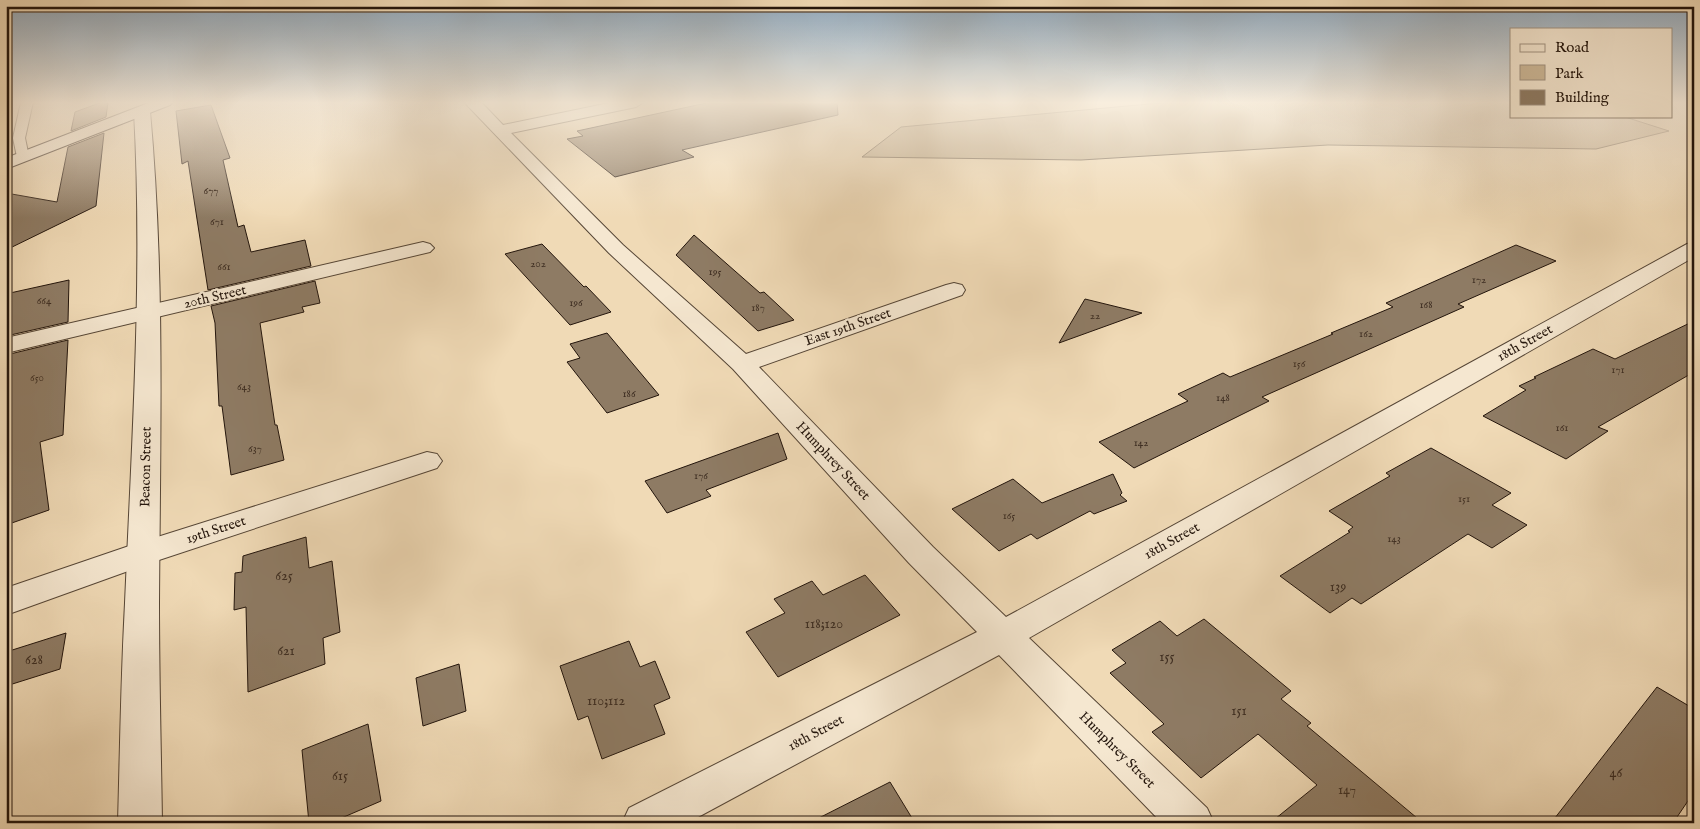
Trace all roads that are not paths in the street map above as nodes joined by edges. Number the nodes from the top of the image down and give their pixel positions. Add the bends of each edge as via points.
1 (20, 141) edge
2 (62, 141) edge
3 (148, 141) edge
4 (511, 141) edge
5 (23, 157) junction
6 (6, 164) edge
7 (423, 248) dead end
8 (1694, 248) edge
9 (954, 290) dead end
10 (146, 313) junction
11 (6, 346) edge
12 (742, 364) junction
13 (427, 461) dead end
14 (144, 553) junction
15 (6, 602) edge
16 (1002, 636) junction
17 (140, 823) edge
18 (644, 823) edge
19 (1192, 823) edge

1 - 5 lane
2 - 5 street
3 - 10 street, Beacon Street
4 - 12 street, Humphrey Street via 616,249
5 - 6 street
7 - 10 street, 20th Street
8 - 16 street, 18th Street
9 - 12 street, East 19th Street
10 - 11 street, 20th Street
10 - 14 street, Beacon Street via 148,418
12 - 16 street, Humphrey Street via 921,555
13 - 14 street, 19th Street
14 - 15 street, 19th Street
14 - 17 street, Beacon Street
16 - 18 street, 18th Street
16 - 19 street, Humphrey Street

